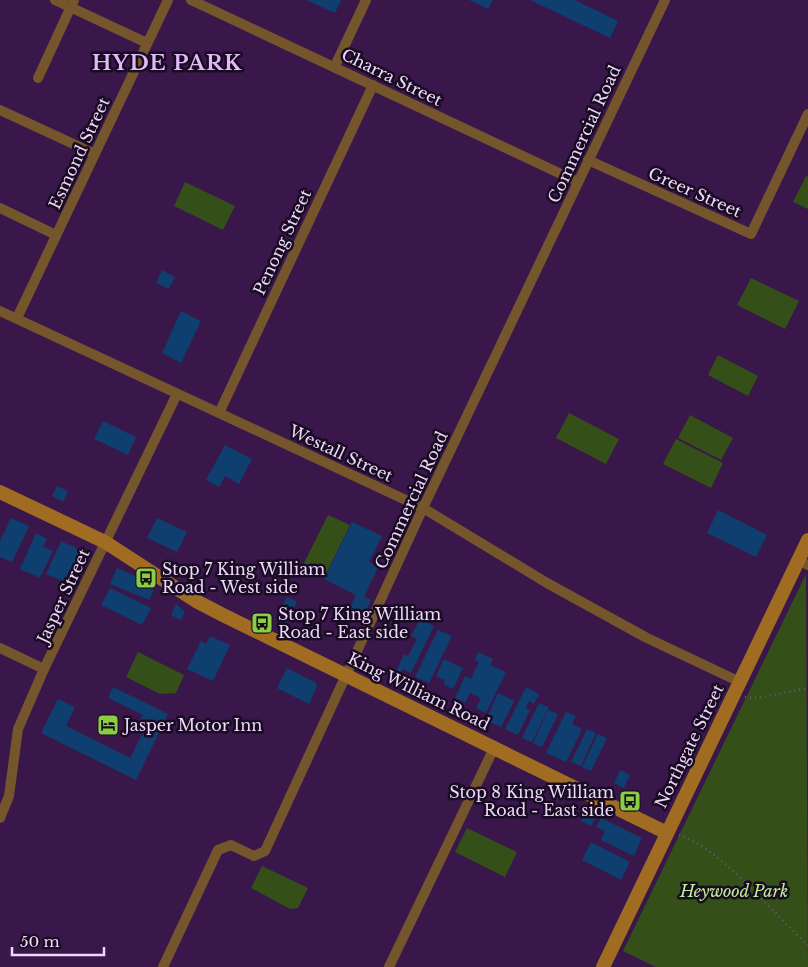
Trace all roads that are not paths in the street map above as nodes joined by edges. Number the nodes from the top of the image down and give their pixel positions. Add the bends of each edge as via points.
1 (55, 0) edge
2 (168, 0) edge
3 (191, 0) edge
4 (366, 0) edge
5 (665, 0) edge
6 (73, 4) edge
7 (148, 43) junction
8 (335, 66) junction
9 (38, 78) dead end
10 (373, 85) junction
11 (0, 110) edge
12 (808, 114) edge
13 (95, 154) junction
14 (588, 160) junction
15 (578, 182) junction
16 (0, 208) edge
17 (56, 235) junction
18 (0, 311) edge
19 (16, 318) junction
20 (177, 394) junction
21 (219, 413) junction
22 (0, 492) edge
23 (423, 508) junction
24 (808, 540) edge
25 (105, 542) junction
26 (803, 563) edge
27 (0, 648) edge
28 (44, 669) junction
29 (346, 674) junction
30 (740, 682) junction
31 (494, 748) junction
32 (1, 812) edge
33 (667, 833) junction
34 (163, 967) edge
35 (389, 967) edge
36 (602, 967) edge

1 - 6 street
2 - 7 street, Esmond Street
3 - 8 street, Charra Street
4 - 8 street
5 - 14 street, Commercial Road
6 - 7 street
6 - 9 street
7 - 13 street, Esmond Street
8 - 10 street, Charra Street
10 - 15 street, Charra Street
10 - 21 street, Penong Street
11 - 13 street
12 - 14 street, Greer Street via 751,234
13 - 17 street, Esmond Street
14 - 15 street, Commercial Road
15 - 23 street, Commercial Road
16 - 17 street
17 - 19 street, Esmond Street
18 - 19 street, Westall Street
19 - 20 street, Westall Street
20 - 21 street, Westall Street
20 - 25 street, Jasper Street
21 - 23 street, Westall Street
22 - 25 main road, King William Road
23 - 29 street, Commercial Road
23 - 30 street, Westall Street via 630,629
24 - 26 main road, Northgate Street
25 - 28 street, Jasper Street
25 - 29 main road, King William Road via 196,600
26 - 30 main road, Northgate Street
27 - 28 street
28 - 32 street, Jasper Street via 18,729 10,796
29 - 31 main road, King William Road
29 - 34 street, Commercial Road via 265,851 254,856 231,845 218,850
30 - 33 main road, Northgate Street
31 - 33 main road, King William Road
31 - 35 street
33 - 36 main road, Northgate Street

